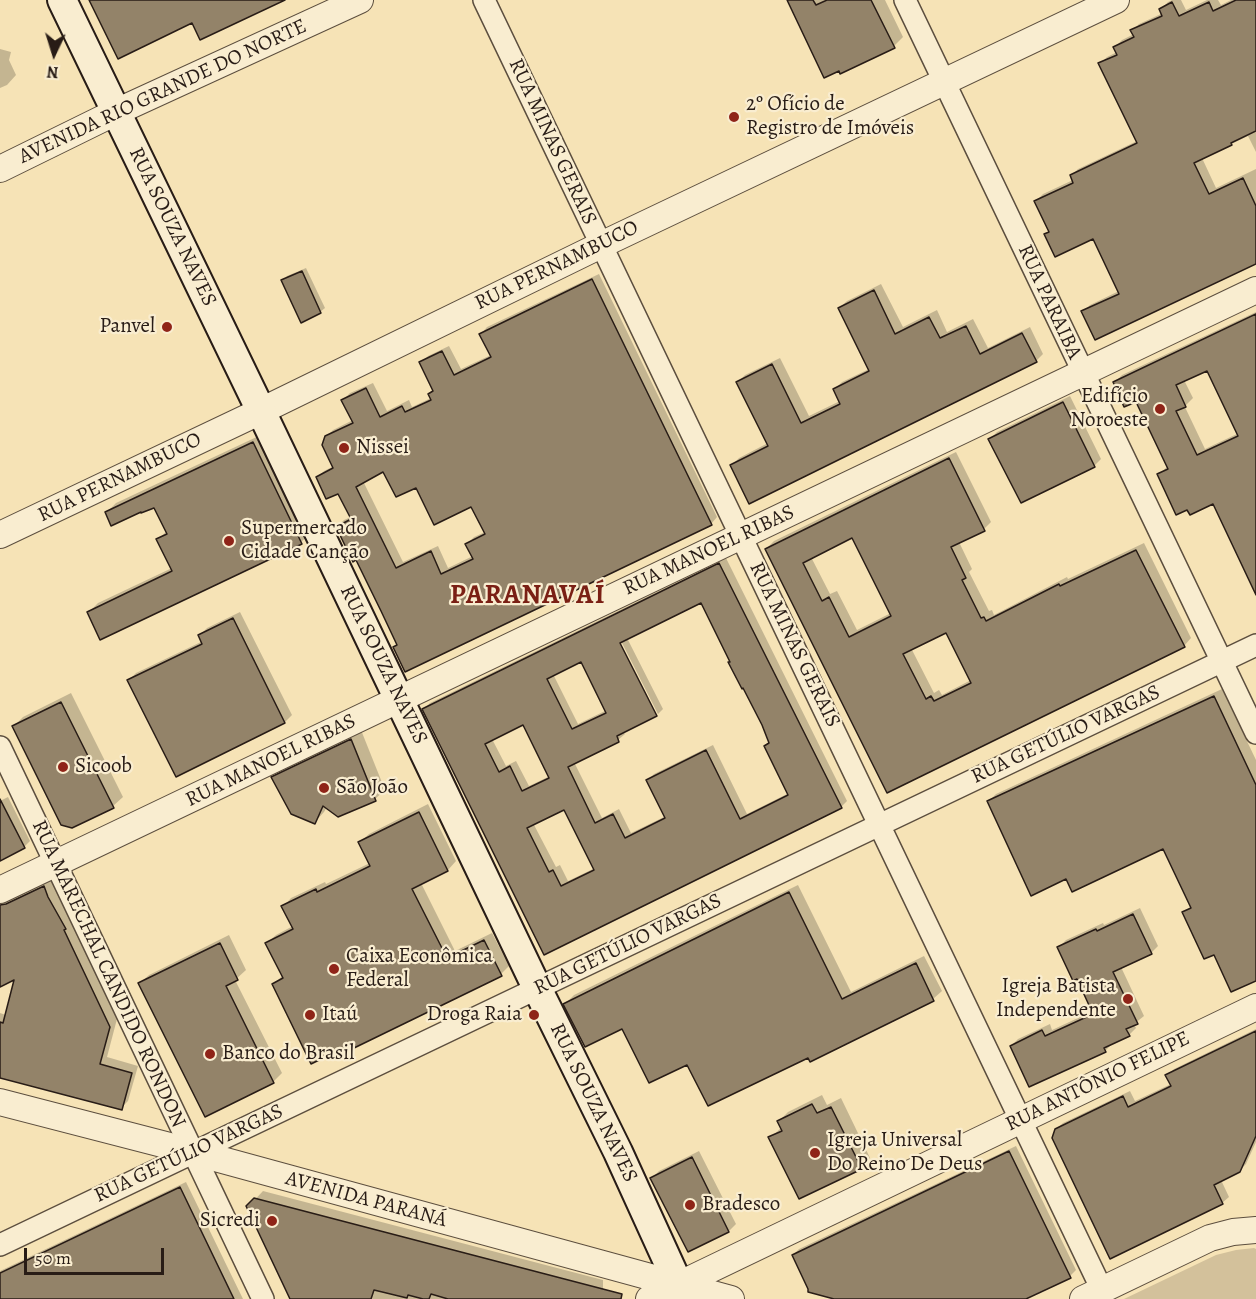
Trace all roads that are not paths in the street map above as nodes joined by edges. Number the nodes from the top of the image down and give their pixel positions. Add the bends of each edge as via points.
1 (62, 0) edge
2 (360, 0) edge
3 (484, 0) edge
4 (905, 0) edge
5 (1116, 0) edge
6 (944, 81) junction
7 (116, 112) junction
8 (0, 169) edge
9 (601, 245) junction
10 (1256, 290) edge
11 (1083, 373) junction
12 (261, 411) junction
13 (0, 535) edge
14 (742, 536) junction
15 (1256, 645) edge
16 (1221, 661) junction
17 (399, 699) junction
18 (1256, 733) edge
19 (0, 747) edge
20 (879, 824) junction
21 (56, 863) junction
22 (0, 890) edge
23 (537, 988) junction
24 (1256, 1007) edge
25 (0, 1102) edge
26 (1020, 1120) junction
27 (193, 1152) junction
28 (1256, 1208) edge
29 (1251, 1231) edge
30 (0, 1245) edge
31 (682, 1292) edge
32 (1092, 1294) edge
33 (263, 1299) edge
34 (649, 1299) edge
35 (731, 1299) edge

1 - 7 main road, RUA SOUZA NAVES
2 - 7 street, AVENIDA RIO GRANDE DO NORTE
3 - 9 street, RUA MINAS GERAIS
4 - 6 street, RUA PARAIBA
5 - 6 street, RUA PERNAMBUCO
6 - 9 street, RUA PERNAMBUCO
6 - 11 street, RUA PARAIBA
7 - 8 street, AVENIDA RIO GRANDE DO NORTE
7 - 12 main road, RUA SOUZA NAVES
9 - 12 street, RUA PERNAMBUCO
9 - 14 street, RUA MINAS GERAIS
10 - 11 street, RUA MANOEL RIBAS
11 - 14 street, RUA MANOEL RIBAS
11 - 16 street, RUA PARAIBA
12 - 13 street, RUA PERNAMBUCO
12 - 17 main road, RUA SOUZA NAVES
14 - 17 street, RUA MANOEL RIBAS
14 - 20 street, RUA MINAS GERAIS
15 - 16 street, RUA GETÚLIO VARGAS
16 - 18 street, RUA PARAIBA
16 - 20 street, RUA GETÚLIO VARGAS
17 - 21 street, RUA MANOEL RIBAS
17 - 23 main road, RUA SOUZA NAVES
19 - 21 street, RUA MARECHAL CANDIDO RONDON
20 - 23 street, RUA GETÚLIO VARGAS
20 - 26 street, RUA MINAS GERAIS
21 - 22 street, RUA MANOEL RIBAS
21 - 27 street, RUA MARECHAL CANDIDO RONDON
23 - 27 street, RUA GETÚLIO VARGAS
23 - 31 main road, RUA SOUZA NAVES
24 - 26 street, RUA ANTÔNIO FELIPE
25 - 27 street, AVENIDA PARANÁ
26 - 31 street, RUA ANTÔNIO FELIPE
26 - 32 street, RUA MINAS GERAIS
27 - 30 street, RUA GETÚLIO VARGAS
27 - 31 street, AVENIDA PARANÁ
27 - 33 street, RUA MARECHAL CANDIDO RONDON
28 - 29 street
29 - 32 street via 1210,1238
31 - 34 street, RUA ANTÔNIO FELIPE
31 - 35 street, AVENIDA PARANÁ

